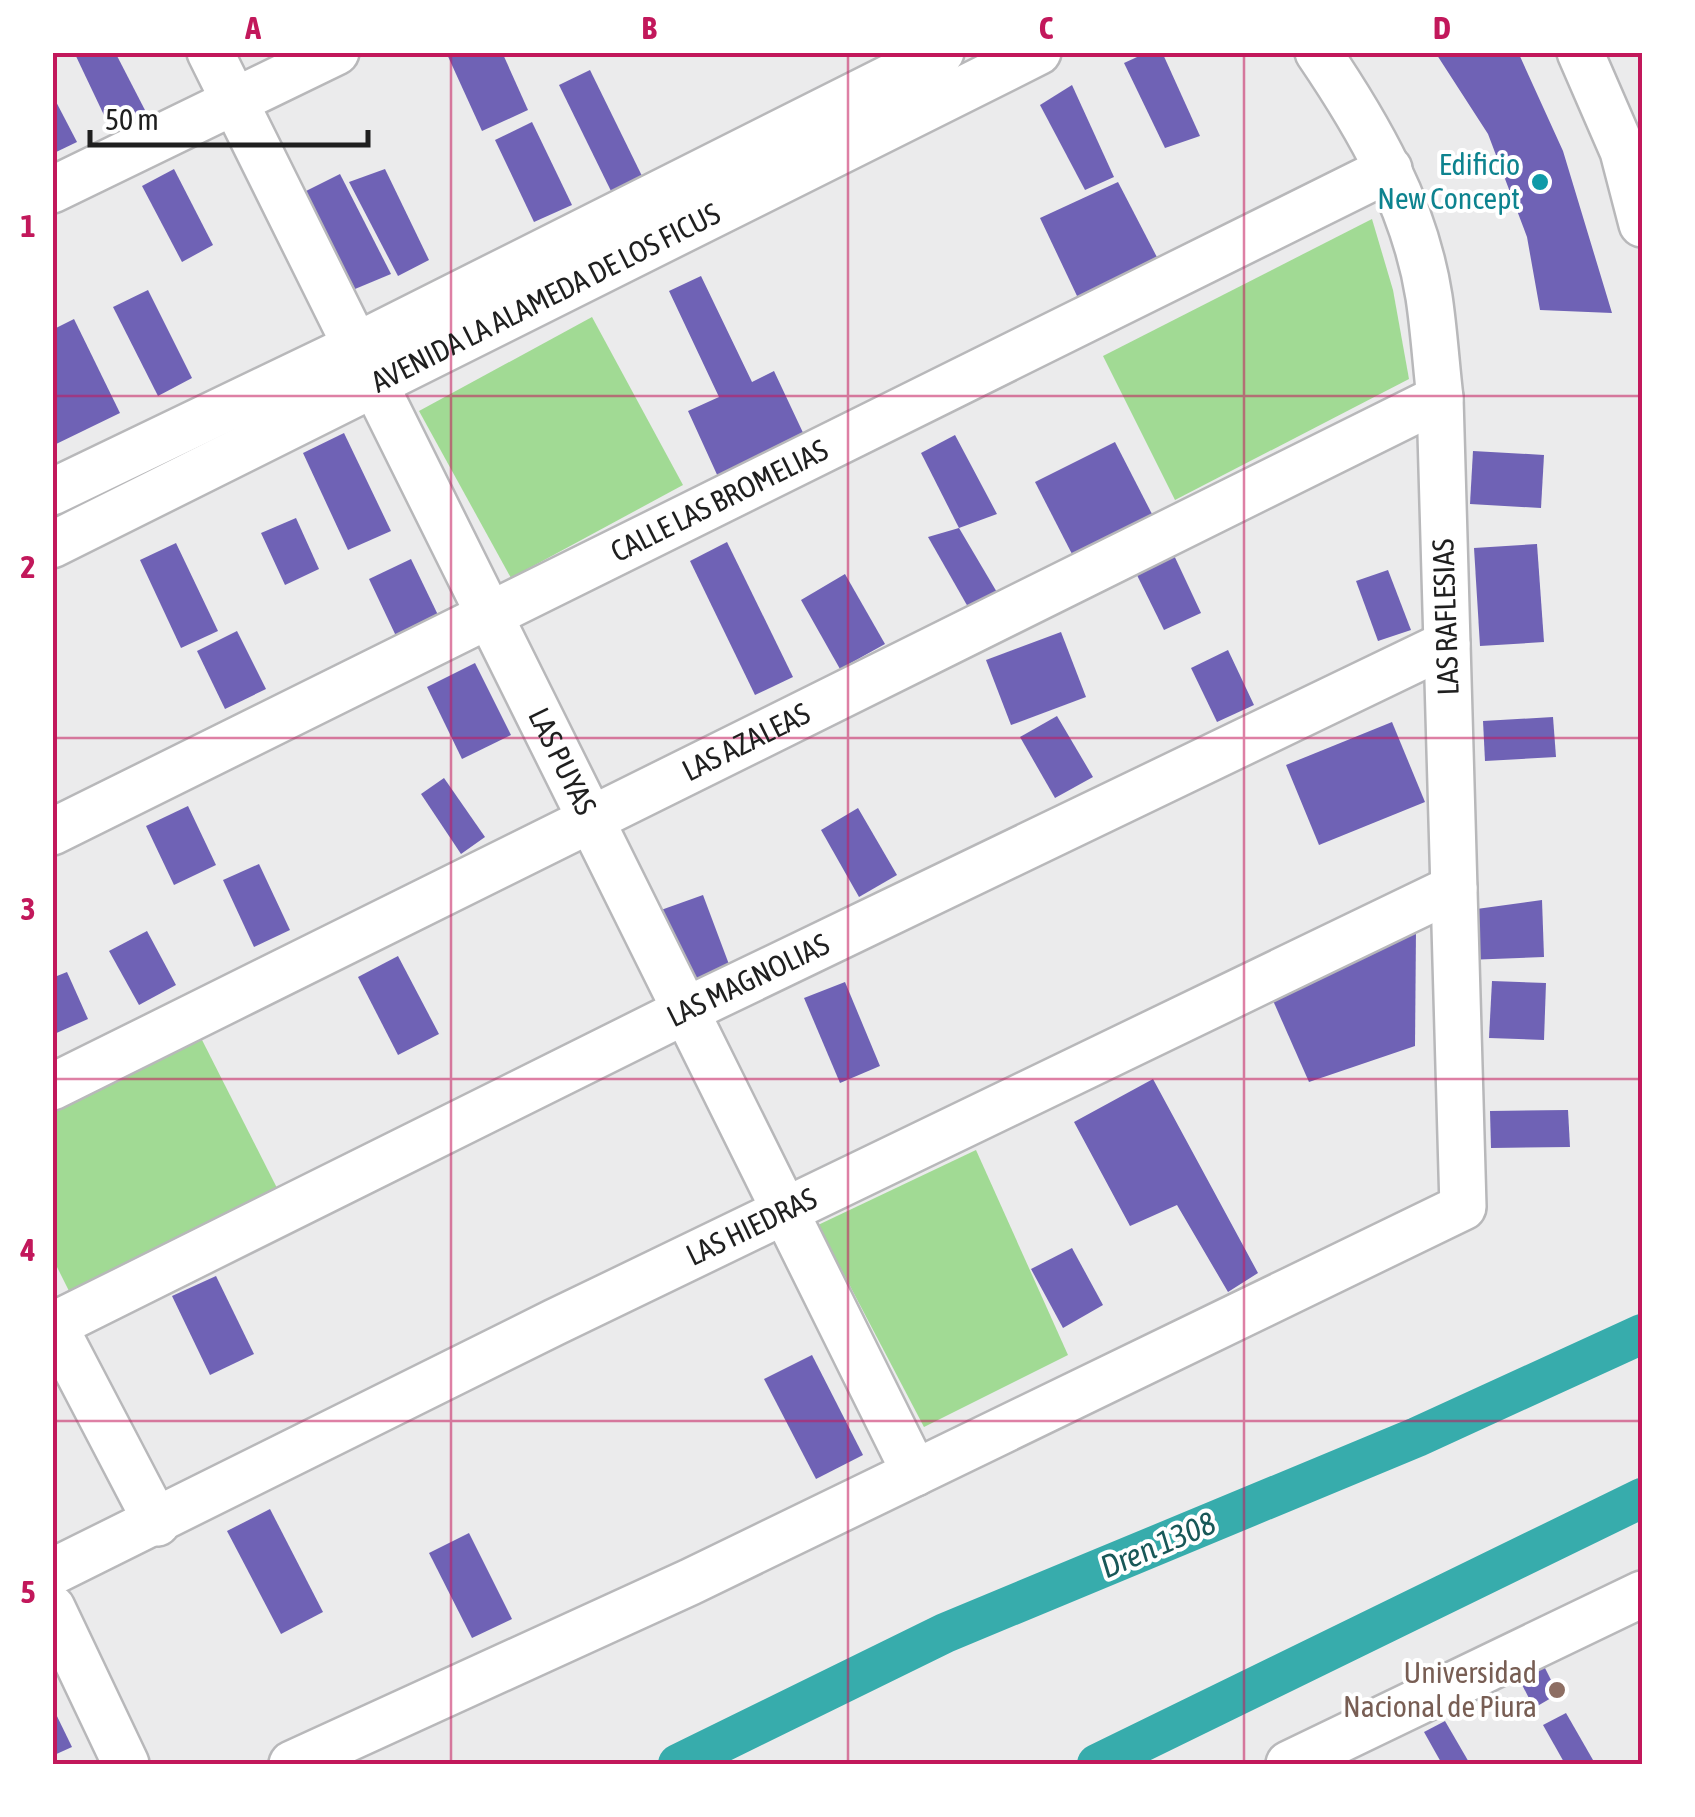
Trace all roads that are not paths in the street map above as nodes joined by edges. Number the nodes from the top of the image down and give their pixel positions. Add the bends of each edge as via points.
1 (210, 52) edge
2 (336, 52) edge
3 (941, 52) edge
4 (1038, 52) edge
5 (1318, 52) edge
6 (1580, 52) edge
7 (235, 102) junction
8 (1388, 169) junction
9 (52, 190) edge
10 (1642, 224) edge
11 (365, 363) junction
12 (1440, 398) junction
13 (52, 492) edge
14 (52, 545) edge
15 (491, 616) junction
16 (1447, 644) junction
17 (592, 819) junction
18 (52, 832) edge
19 (1454, 888) junction
20 (687, 1010) junction
21 (52, 1087) edge
22 (788, 1210) junction
23 (53, 1323) edge
24 (915, 1473) junction
25 (157, 1523) junction
26 (52, 1572) edge
27 (1642, 1594) edge
28 (52, 1608) edge
29 (126, 1764) edge
30 (292, 1764) edge
31 (1289, 1764) edge

1 - 7 street, LAS PUYAS
2 - 7 street
3 - 11 street, AVENIDA LA ALAMEDA DE LOS FICUS
4 - 11 street, AVENIDA LA ALAMEDA DE LOS FICUS
5 - 8 street, LAS RAFLESIAS
6 - 10 street via 1623,152
7 - 9 street
7 - 11 street, LAS PUYAS
8 - 12 street, LAS RAFLESIAS via 1429,295
8 - 15 street, CALLE LAS BROMELIAS
11 - 13 street, AVENIDA LA ALAMEDA DE LOS FICUS
11 - 14 street, AVENIDA LA ALAMEDA DE LOS FICUS
11 - 15 street, LAS PUYAS
12 - 16 street, LAS RAFLESIAS
12 - 17 street, LAS AZALEAS
15 - 17 street, LAS PUYAS
15 - 18 street, CALLE LAS BROMELIAS
16 - 19 street, LAS RAFLESIAS
16 - 20 street, LAS MAGNOLIAS
17 - 20 street, LAS PUYAS
17 - 21 street, LAS AZALEAS
19 - 22 street, LAS HIEDRAS
19 - 24 street, LAS RAFLESIAS via 1463,1208
20 - 22 street, LAS PUYAS
20 - 23 street, LAS MAGNOLIAS
22 - 24 street, LAS PUYAS
22 - 25 street, LAS HIEDRAS
23 - 25 street
24 - 30 street
25 - 26 street, LAS HIEDRAS
27 - 31 street
28 - 29 street

